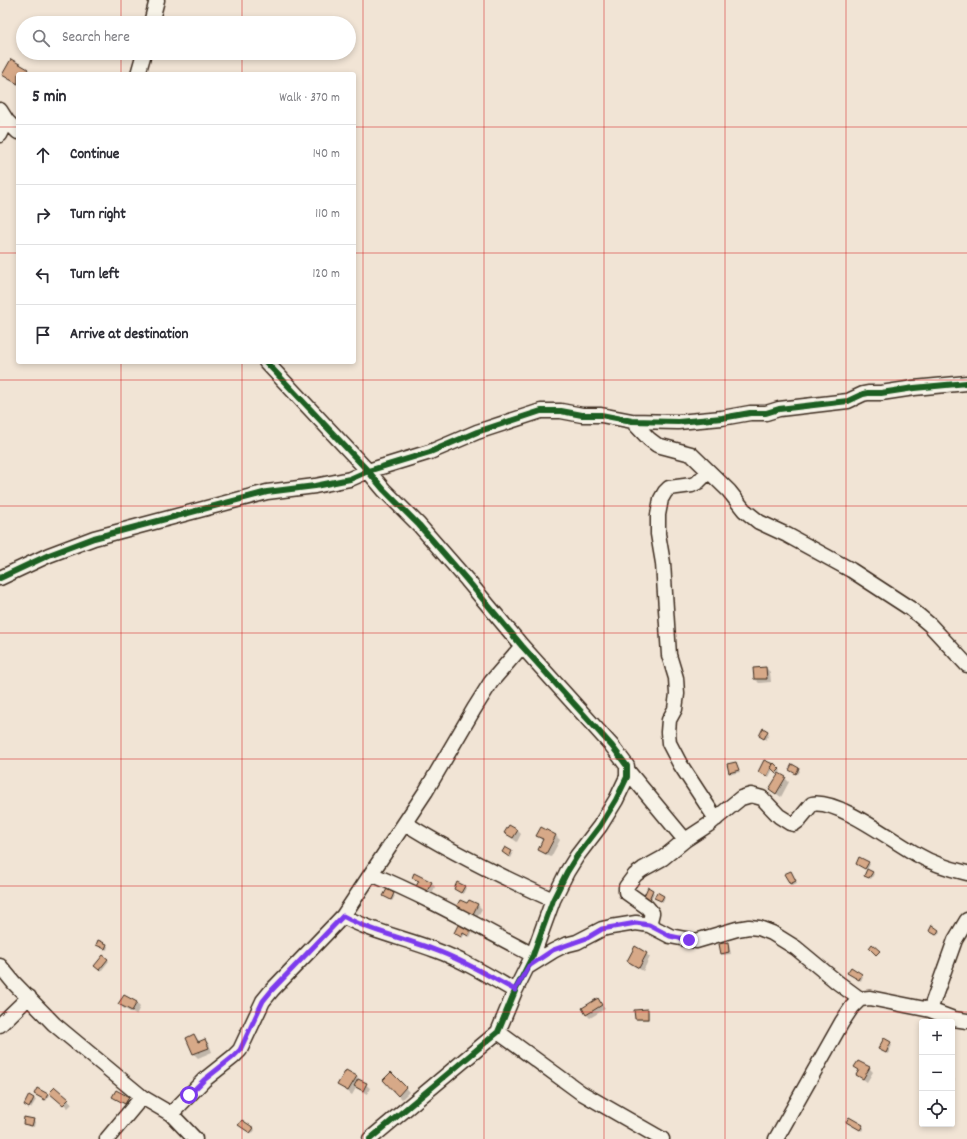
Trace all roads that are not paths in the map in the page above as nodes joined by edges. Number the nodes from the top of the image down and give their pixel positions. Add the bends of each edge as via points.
1 (157, 0) edge
2 (153, 16) edge
3 (142, 60) edge
4 (139, 72) edge
5 (4, 116) edge
6 (16, 130) edge
7 (0, 134) edge
8 (268, 364) edge
9 (967, 383) edge
10 (632, 421) junction
11 (368, 471) junction
12 (708, 472) junction
13 (0, 578) edge
14 (522, 646) junction
15 (967, 666) edge
16 (627, 770) junction
17 (716, 818) junction
18 (405, 823) junction
19 (685, 840) junction
20 (967, 873) edge
21 (371, 874) junction
22 (553, 900) junction
23 (343, 916) junction
24 (967, 920) edge
25 (649, 925) junction
26 (531, 960) junction
27 (0, 966) edge
28 (515, 990) junction
29 (28, 996) junction
30 (860, 999) junction
31 (930, 1010) junction
32 (967, 1021) edge
33 (0, 1025) edge
34 (498, 1032) junction
35 (142, 1097) junction
36 (171, 1114) junction
37 (107, 1139) edge
38 (195, 1139) edge
39 (370, 1139) edge
40 (662, 1139) edge
41 (776, 1139) edge

1 - 2 street
3 - 4 street
5 - 6 street
5 - 7 street
8 - 11 street
9 - 10 street via 862,394 848,401 722,418 678,422
10 - 11 street via 601,415 541,411 477,432 430,452
10 - 12 street via 649,439 658,445 691,454
11 - 13 street via 315,486 267,492 94,538
11 - 14 street via 419,525
12 - 15 street via 759,522 851,570 911,609 930,625
12 - 17 street via 692,485 669,488 665,492 658,515 658,534 663,563 669,655 676,678 677,694 675,709 669,720 669,743
14 - 16 street via 612,746 627,766
14 - 18 street via 491,682
16 - 19 street
16 - 22 street via 627,777 616,800 600,826 576,856
17 - 19 street
17 - 20 street via 741,798 751,795 762,798 779,816 794,824 812,804 818,803 841,810 919,856
18 - 21 street
18 - 22 street via 470,861
19 - 25 street via 663,858 643,869 626,887 626,892 652,913
21 - 23 street
21 - 26 street via 433,902
22 - 26 street
23 - 28 street via 371,929 459,960
23 - 36 street via 263,1001 240,1050 204,1080
24 - 31 street via 955,940
25 - 26 street via 636,923 602,929 587,938
25 - 30 street via 670,936 696,941 737,929 759,928 796,948
26 - 28 street
27 - 29 street
28 - 34 street
29 - 33 street
29 - 35 street via 54,1024
30 - 31 street via 870,998
30 - 41 street via 842,1022
31 - 32 street
34 - 39 street
34 - 40 street via 580,1092
35 - 36 street
35 - 37 street
36 - 38 street

